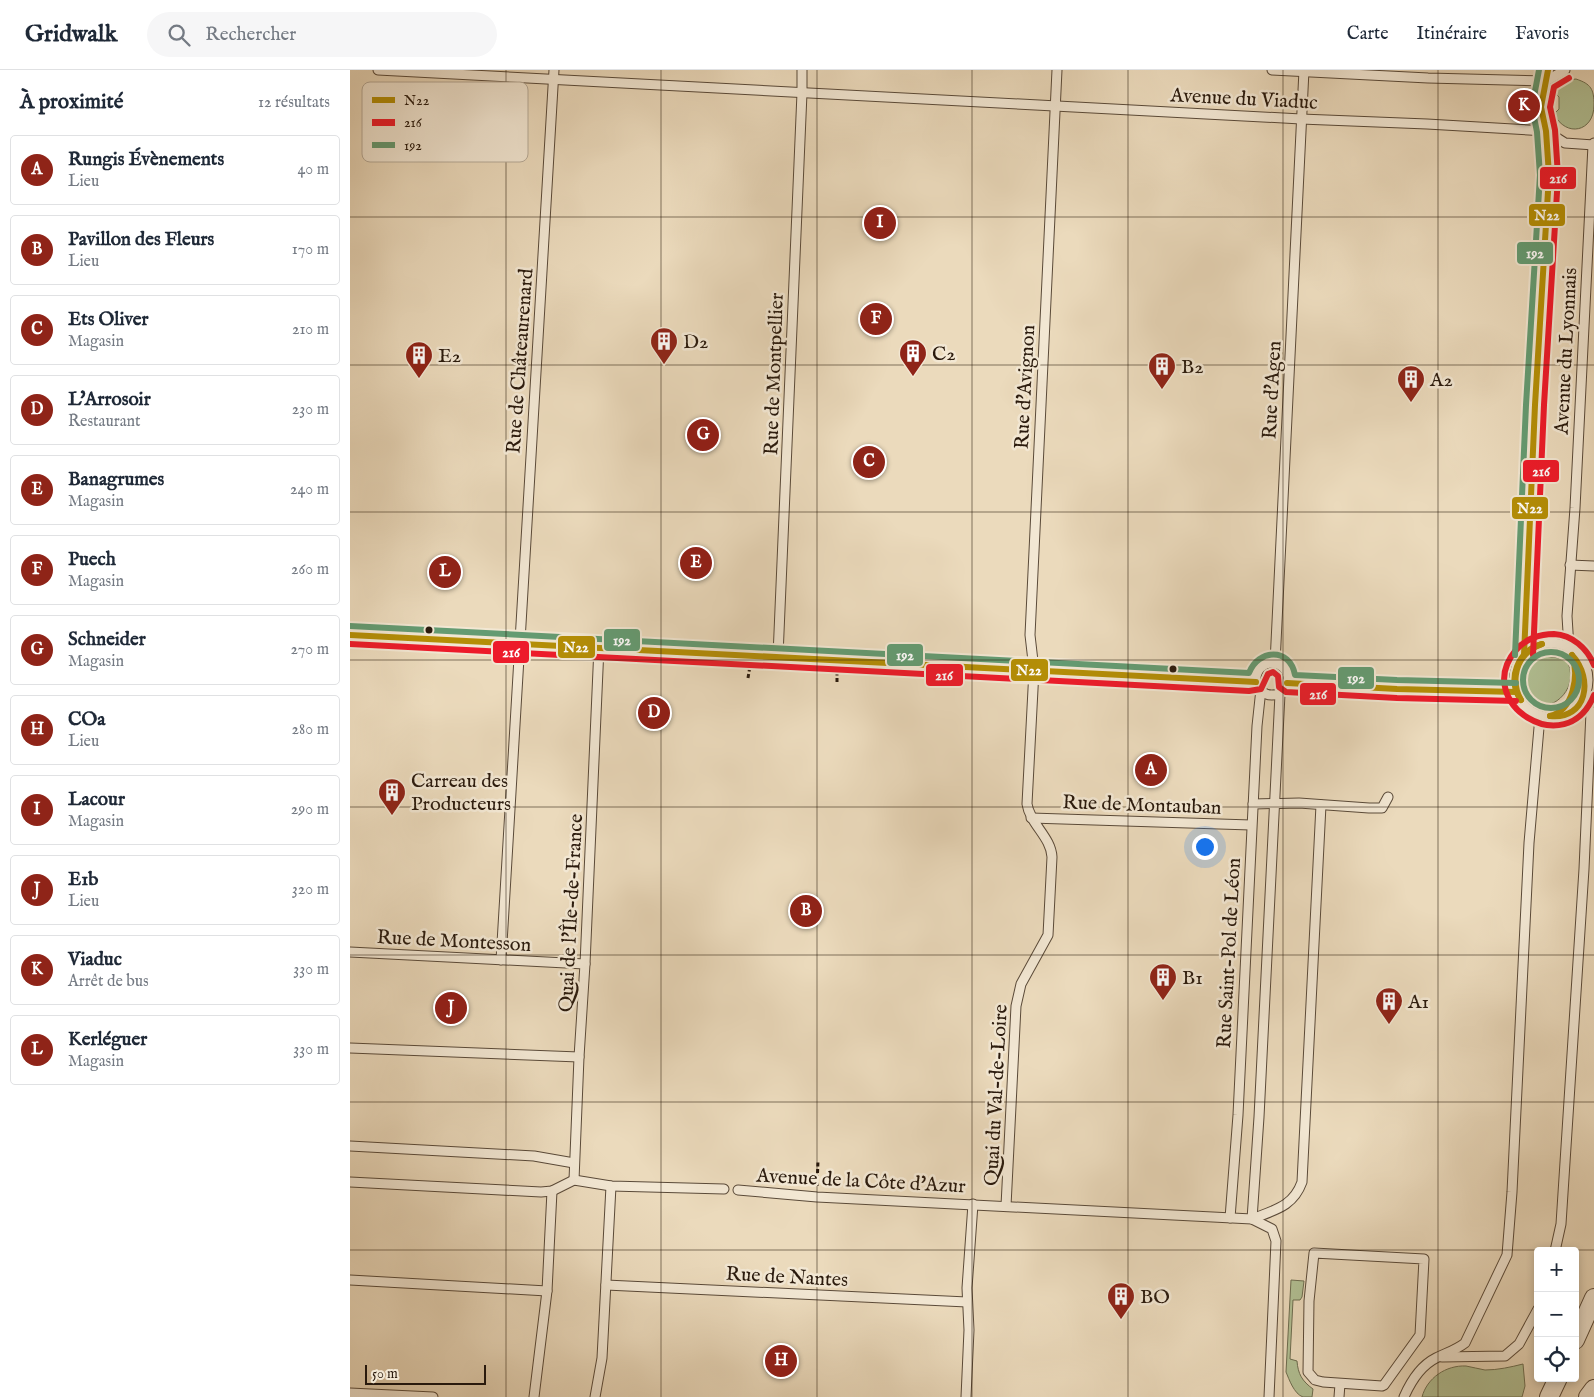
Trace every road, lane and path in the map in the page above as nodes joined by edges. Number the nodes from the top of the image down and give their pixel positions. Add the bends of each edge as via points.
1 (378, 70) edge
2 (554, 70) edge
3 (802, 70) edge
4 (1057, 70) edge
5 (1272, 70) edge
6 (1548, 70) edge
7 (1565, 70) edge
8 (1304, 71) edge
9 (553, 80) junction
10 (1546, 82) junction
11 (802, 93) junction
12 (1056, 105) junction
13 (1301, 119) junction
14 (1546, 131) junction
15 (1594, 144) edge
16 (1570, 565) junction
17 (1594, 566) edge
18 (350, 635) edge
19 (519, 645) junction
20 (599, 647) junction
21 (1569, 648) junction
22 (1524, 655) junction
23 (778, 656) junction
24 (1275, 663) junction
25 (1034, 670) junction
26 (1287, 683) junction
27 (1258, 685) junction
28 (1516, 692) junction
29 (1280, 694) junction
30 (1584, 698) junction
31 (1540, 716) junction
32 (1388, 797) dead end
33 (1253, 804) junction
34 (1275, 804) junction
35 (1321, 805) junction
36 (1031, 818) junction
37 (1251, 825) junction
38 (350, 952) edge
39 (501, 960) junction
40 (585, 964) junction
41 (350, 1048) edge
42 (579, 1058) junction
43 (350, 1146) edge
44 (818, 1161) dead end
45 (574, 1163) junction
46 (574, 1180) junction
47 (350, 1182) edge
48 (611, 1186) junction
49 (724, 1189) dead end
50 (738, 1190) dead end
51 (552, 1191) junction
52 (817, 1197) junction
53 (973, 1204) junction
54 (1006, 1206) junction
55 (1230, 1218) junction
56 (1252, 1219) junction
57 (1557, 1247) edge
58 (350, 1280) edge
59 (606, 1285) junction
60 (546, 1291) junction
61 (1594, 1298) edge
62 (967, 1302) junction
63 (1534, 1316) edge
64 (1576, 1337) edge
65 (1437, 1358) junction
66 (1556, 1382) edge
67 (1340, 1384) junction
68 (1594, 1389) edge
69 (350, 1393) edge
70 (433, 1397) edge
71 (534, 1397) edge
72 (595, 1397) edge
73 (966, 1397) edge
74 (1269, 1397) edge
75 (1339, 1397) edge
76 (1404, 1397) edge
77 (1549, 1397) edge
78 (1588, 1397) edge

1 - 9 lane, Avenue du Viaduc
2 - 9 lane, Rue de Châteaurenard
3 - 11 lane, Rue de Montpellier
4 - 12 lane, Rue d'Avignon
5 - 8 lane, Avenue du Viaduc
6 - 10 lane, Avenue du Lyonnais
7 - 10 lane
8 - 10 lane, Avenue du Viaduc
8 - 13 lane, Rue d'Agen
9 - 11 lane, Avenue du Viaduc
9 - 19 lane, Rue de Châteaurenard
10 - 14 lane, Avenue du Lyonnais via 1541,107
11 - 12 lane, Avenue du Viaduc
11 - 23 lane, Rue de Montpellier
12 - 13 lane, Avenue du Viaduc
12 - 25 lane, Rue d'Avignon via 1030,635
13 - 14 lane, Avenue du Viaduc
13 - 24 lane, Rue d'Agen
14 - 15 lane, Avenue du Viaduc via 1565,144
14 - 22 lane, Avenue du Lyonnais via 1549,175
15 - 16 lane, Avenue du Lyonnais via 1576,508
16 - 17 lane
16 - 21 lane, Avenue du Lyonnais
18 - 19 lane
19 - 20 lane
19 - 39 lane, Rue de Châteaurenard
20 - 23 lane
20 - 40 lane, Quai de l'Île-de-France
21 - 22 lane via 1550,643
21 - 30 lane via 1583,661 1587,670 1589,680
22 - 28 lane via 1515,675
23 - 25 lane
24 - 26 lane via 1286,669
24 - 27 lane via 1265,665 1257,674
25 - 27 lane
25 - 36 lane, Quai du Val-de-Loire via 1027,797
26 - 28 lane
26 - 29 lane
27 - 29 lane via 1268,694
27 - 33 lane, Rue Saint-Pol de Léon
28 - 31 lane via 1523,704
29 - 34 lane, Rue Saint-Pol de Léon
30 - 31 lane via 1578,706 1561,716
30 - 57 lane via 1591,712 1584,869 1561,1224
31 - 65 lane via 1529,843 1507,1256 1468,1338 1459,1348
32 - 35 lane via 1382,808
33 - 34 lane
33 - 37 lane, Rue Saint-Pol de Léon
34 - 35 lane
34 - 56 lane, Rue Saint-Pol de Léon
35 - 56 lane via 1302,1182 1289,1202
36 - 37 lane, Rue de Montauban
36 - 54 lane, Quai du Val-de-Loire via 1050,845 1052,854 1048,936 1021,984 1016,1006
37 - 55 lane, Rue Saint-Pol de Léon
38 - 39 lane, Rue de Montesson
39 - 40 lane, Rue de Montesson
40 - 42 lane, Quai de l'Île-de-France
41 - 42 lane
42 - 45 lane, Quai de l'Île-de-France
43 - 45 lane via 534,1156
44 - 52 path
45 - 46 lane, Quai de l'Île-de-France
46 - 48 lane
46 - 51 lane
47 - 51 lane
48 - 49 lane
48 - 59 lane
50 - 52 lane, Avenue de la Côte d'Azur
51 - 60 lane
52 - 53 lane, Avenue de la Côte d'Azur
53 - 54 lane, Avenue de la Côte d'Azur
53 - 62 lane
54 - 55 lane, Avenue de la Côte d'Azur
55 - 56 lane, Avenue de la Côte d'Azur
56 - 74 lane via 1272,1229 1276,1241
58 - 60 lane
59 - 62 lane, Rue de Nantes
59 - 72 lane via 602,1358
60 - 71 lane
61 - 64 street
62 - 73 lane
63 - 65 lane via 1519,1344 1504,1356
65 - 76 lane via 1416,1375
66 - 77 street
67 - 67 lane via 1384,1385 1419,1339 1424,1259 1314,1253 1309,1301 1308,1372 1316,1380
67 - 75 lane
68 - 78 street
69 - 70 lane

